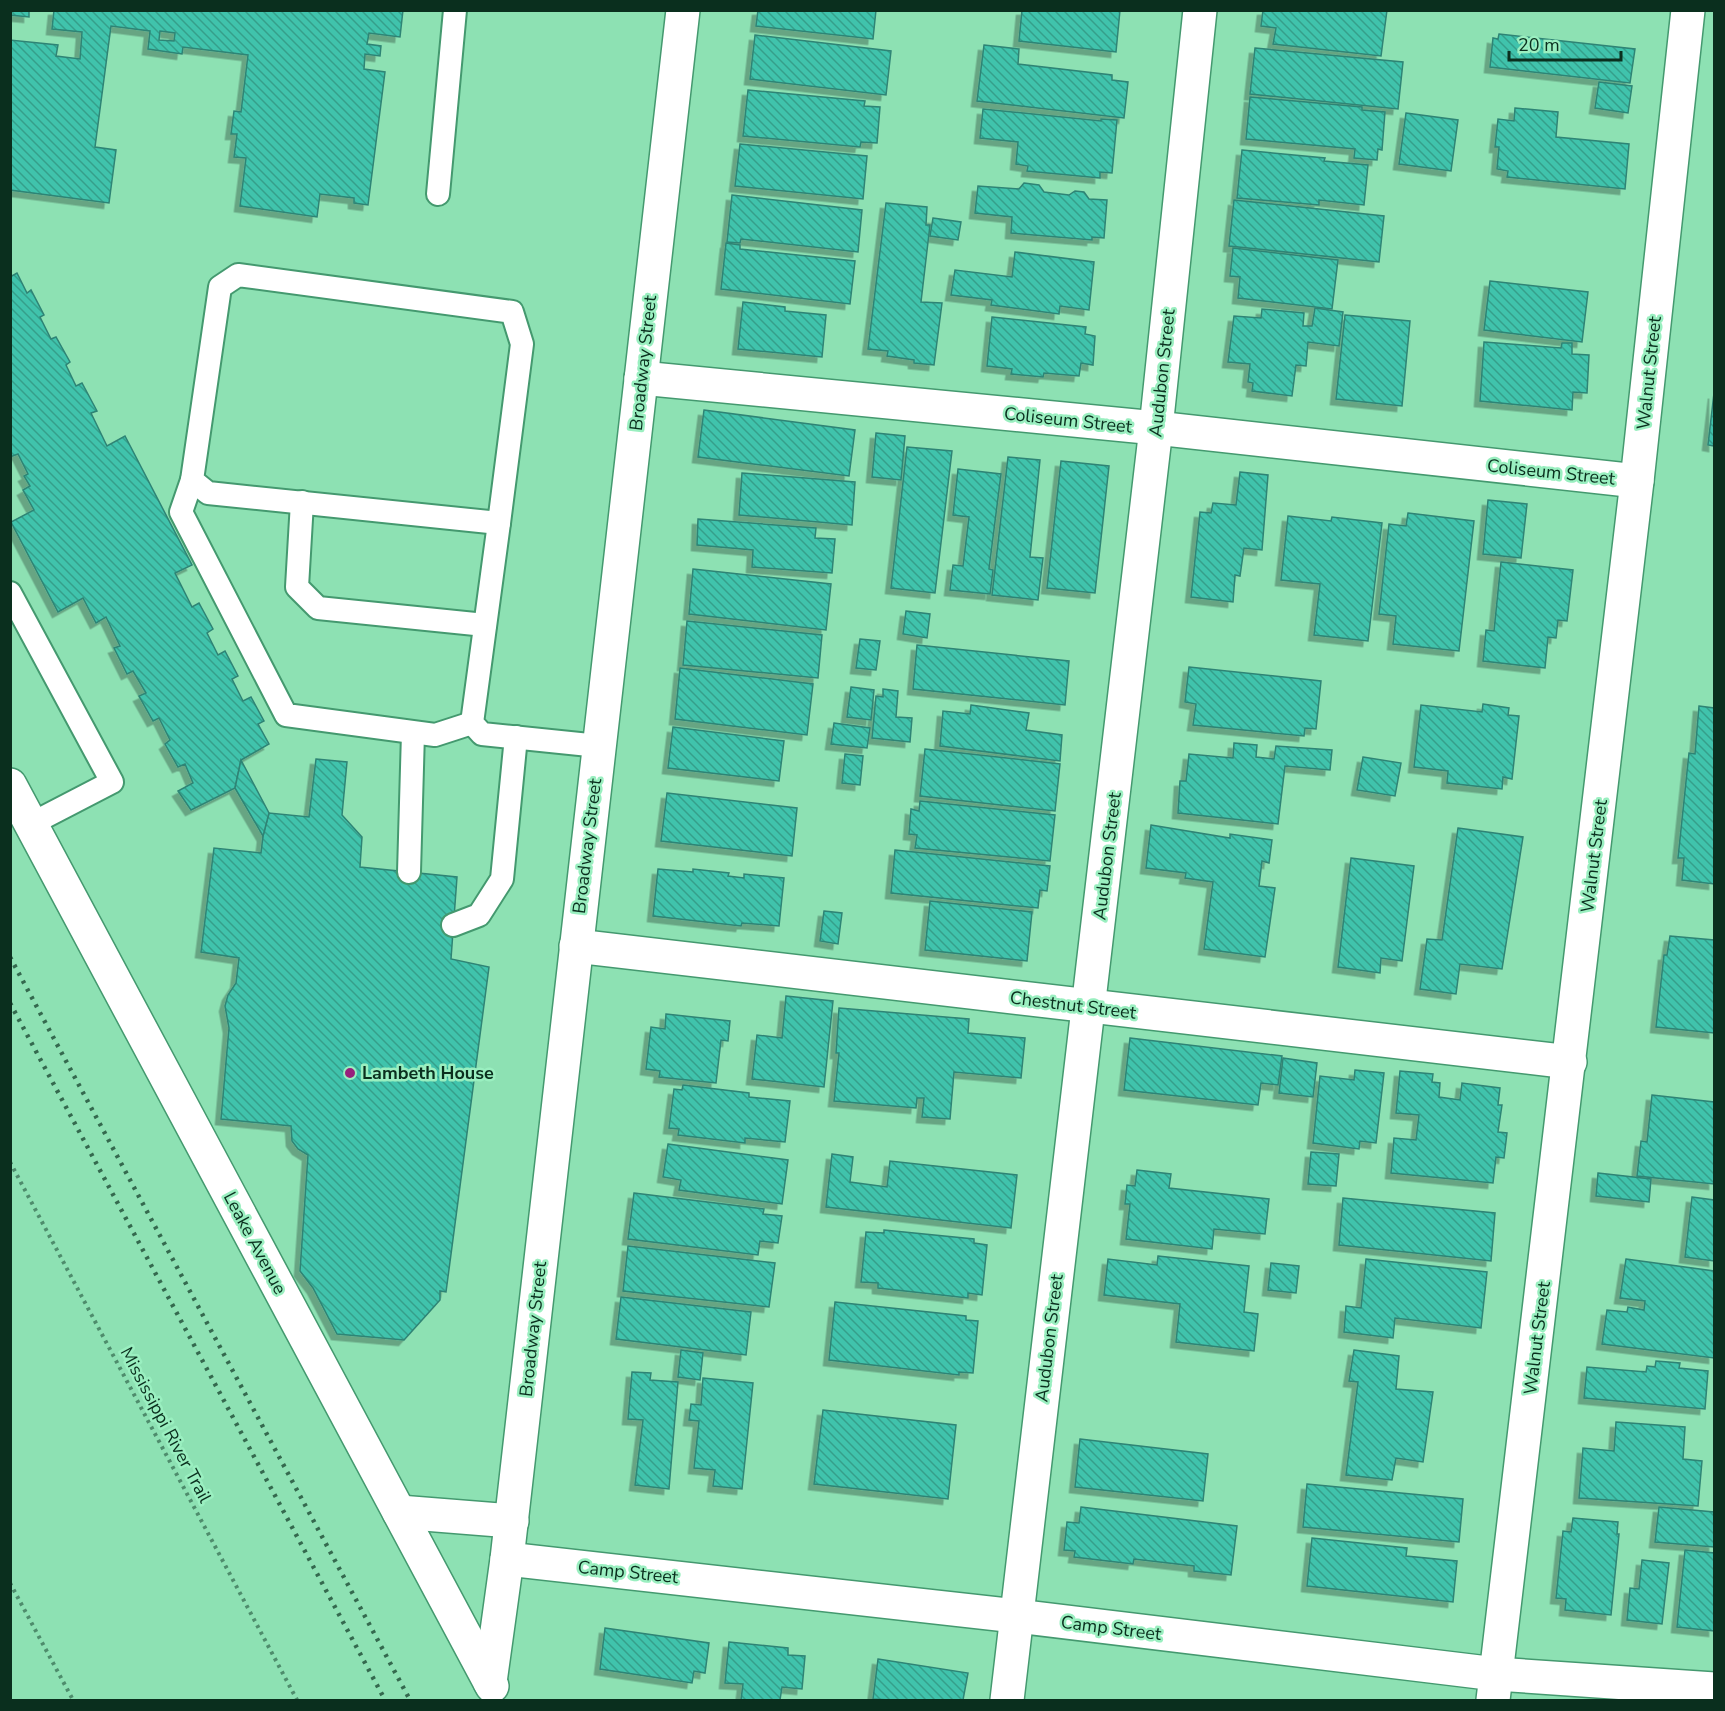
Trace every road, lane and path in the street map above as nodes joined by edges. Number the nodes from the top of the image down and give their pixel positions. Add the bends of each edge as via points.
1 (455, 10) edge
2 (683, 10) edge
3 (1200, 10) edge
4 (1688, 10) edge
5 (438, 194) dead end
6 (641, 378) junction
7 (1156, 428) junction
8 (192, 480) junction
9 (1637, 481) junction
10 (302, 502) junction
11 (499, 523) junction
12 (10, 593) edge
13 (485, 625) junction
14 (472, 723) junction
15 (413, 733) junction
16 (516, 737) junction
17 (599, 746) junction
18 (10, 785) edge
19 (31, 824) junction
20 (409, 872) dead end
21 (453, 925) dead end
22 (576, 946) junction
23 (1090, 1007) junction
24 (1570, 1062) junction
25 (10, 1162) edge
26 (399, 1512) junction
27 (512, 1521) junction
28 (507, 1559) junction
29 (10, 1583) edge
30 (1016, 1616) junction
31 (1495, 1687) edge
32 (1714, 1689) edge
33 (495, 1691) edge
34 (73, 1701) edge
35 (297, 1701) edge
36 (1007, 1701) edge

1 - 5 lane
2 - 6 street, Broadway Street
3 - 7 street, Audubon Street
4 - 9 street, Walnut Street
6 - 7 street, Coliseum Street
6 - 17 street, Broadway Street
7 - 9 street, Coliseum Street
7 - 23 street, Audubon Street
8 - 10 lane via 208,493
8 - 11 lane via 220,287 238,275 512,312 522,344
8 - 15 lane via 181,512 286,715
9 - 24 street, Walnut Street
10 - 11 lane
10 - 13 lane via 297,587 318,608
11 - 13 lane
12 - 19 lane via 112,782
13 - 14 lane
14 - 15 lane via 435,735
14 - 16 lane via 482,734
15 - 20 lane
16 - 17 lane
16 - 21 lane via 502,879 479,915
17 - 22 street, Broadway Street
18 - 19 street, Leake Avenue
19 - 26 street, Leake Avenue
22 - 23 street, Chestnut Street
22 - 27 street, Broadway Street
23 - 24 street, Chestnut Street
23 - 30 street, Audubon Street
24 - 31 street, Walnut Street
25 - 35 path, Mississippi River Trail
26 - 27 street
26 - 33 street, Leake Avenue
27 - 28 street, Broadway Street
28 - 30 street, Camp Street
28 - 33 street, Broadway Street
29 - 34 path
30 - 31 street, Camp Street
30 - 36 street, Audubon Street
31 - 32 street, Camp Street

